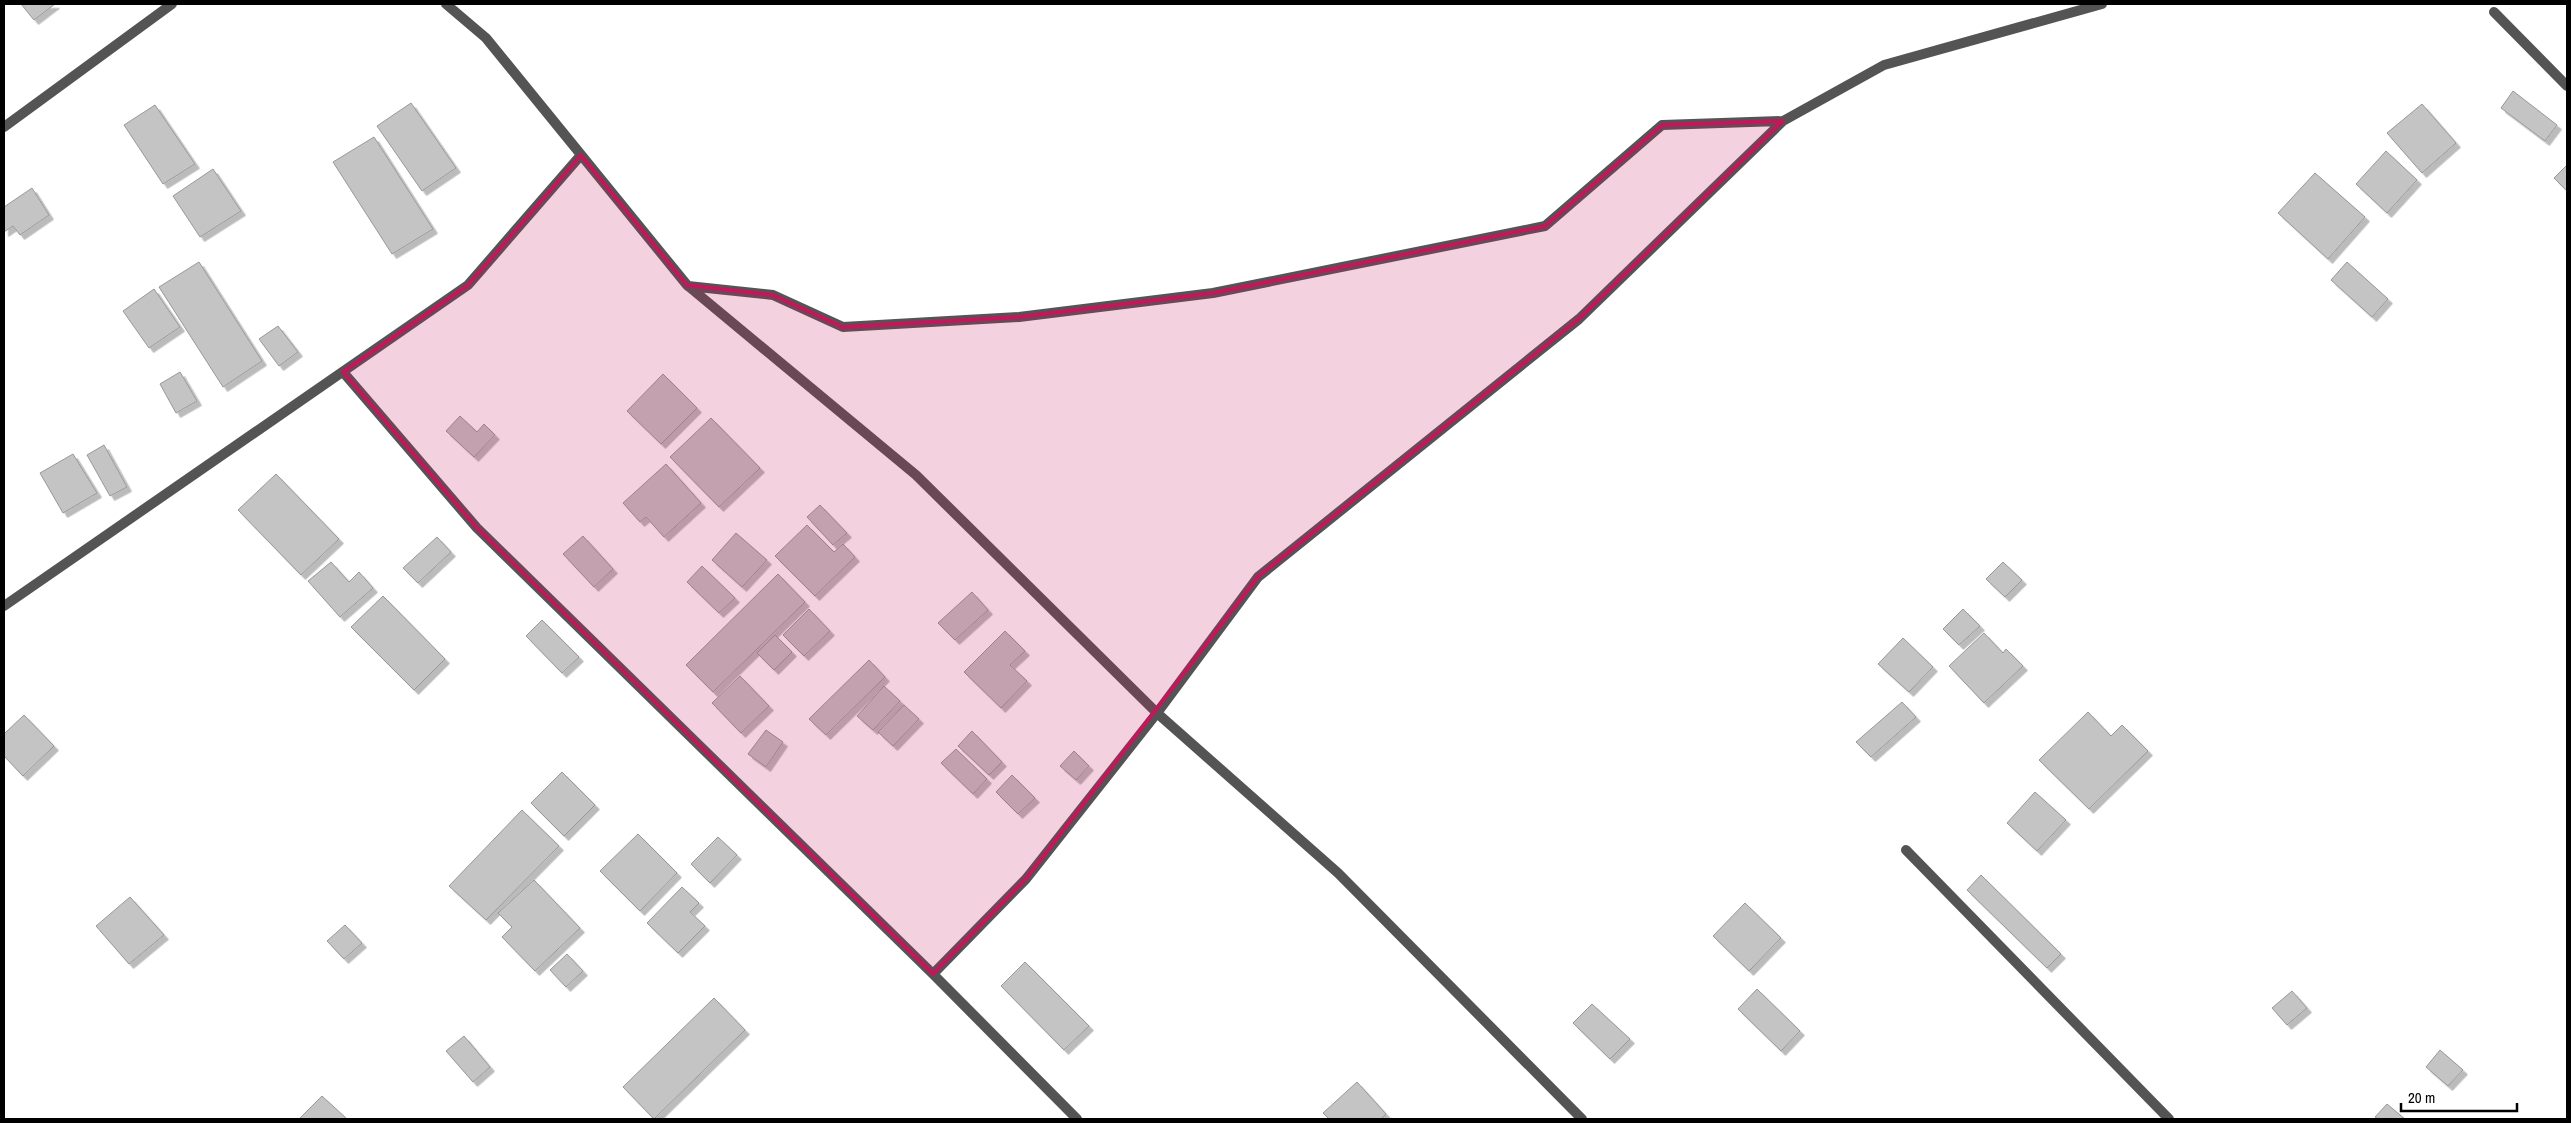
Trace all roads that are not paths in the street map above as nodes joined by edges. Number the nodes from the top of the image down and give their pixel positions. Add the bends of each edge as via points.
1 (172, 4) edge
2 (446, 4) edge
3 (2102, 4) edge
4 (2494, 12) dead end
5 (2567, 86) edge
6 (1783, 121) junction
7 (4, 127) edge
8 (581, 155) junction
9 (686, 285) junction
10 (343, 372) junction
11 (4, 606) edge
12 (1156, 713) junction
13 (1906, 850) dead end
14 (934, 974) junction
15 (1077, 1119) edge
16 (1582, 1119) edge
17 (2169, 1119) edge

1 - 7 street
2 - 8 street via 486,38
3 - 6 street via 1884,65
4 - 5 street
6 - 9 street via 1662,125 1545,226 1213,293 1019,316 844,327 773,295
6 - 12 street via 1579,319 1258,577
8 - 9 street
8 - 10 street via 468,285
9 - 12 street via 916,475
10 - 11 street
10 - 14 street via 477,528
12 - 14 street via 1026,879
12 - 16 street via 1338,873
13 - 17 street
14 - 15 street

